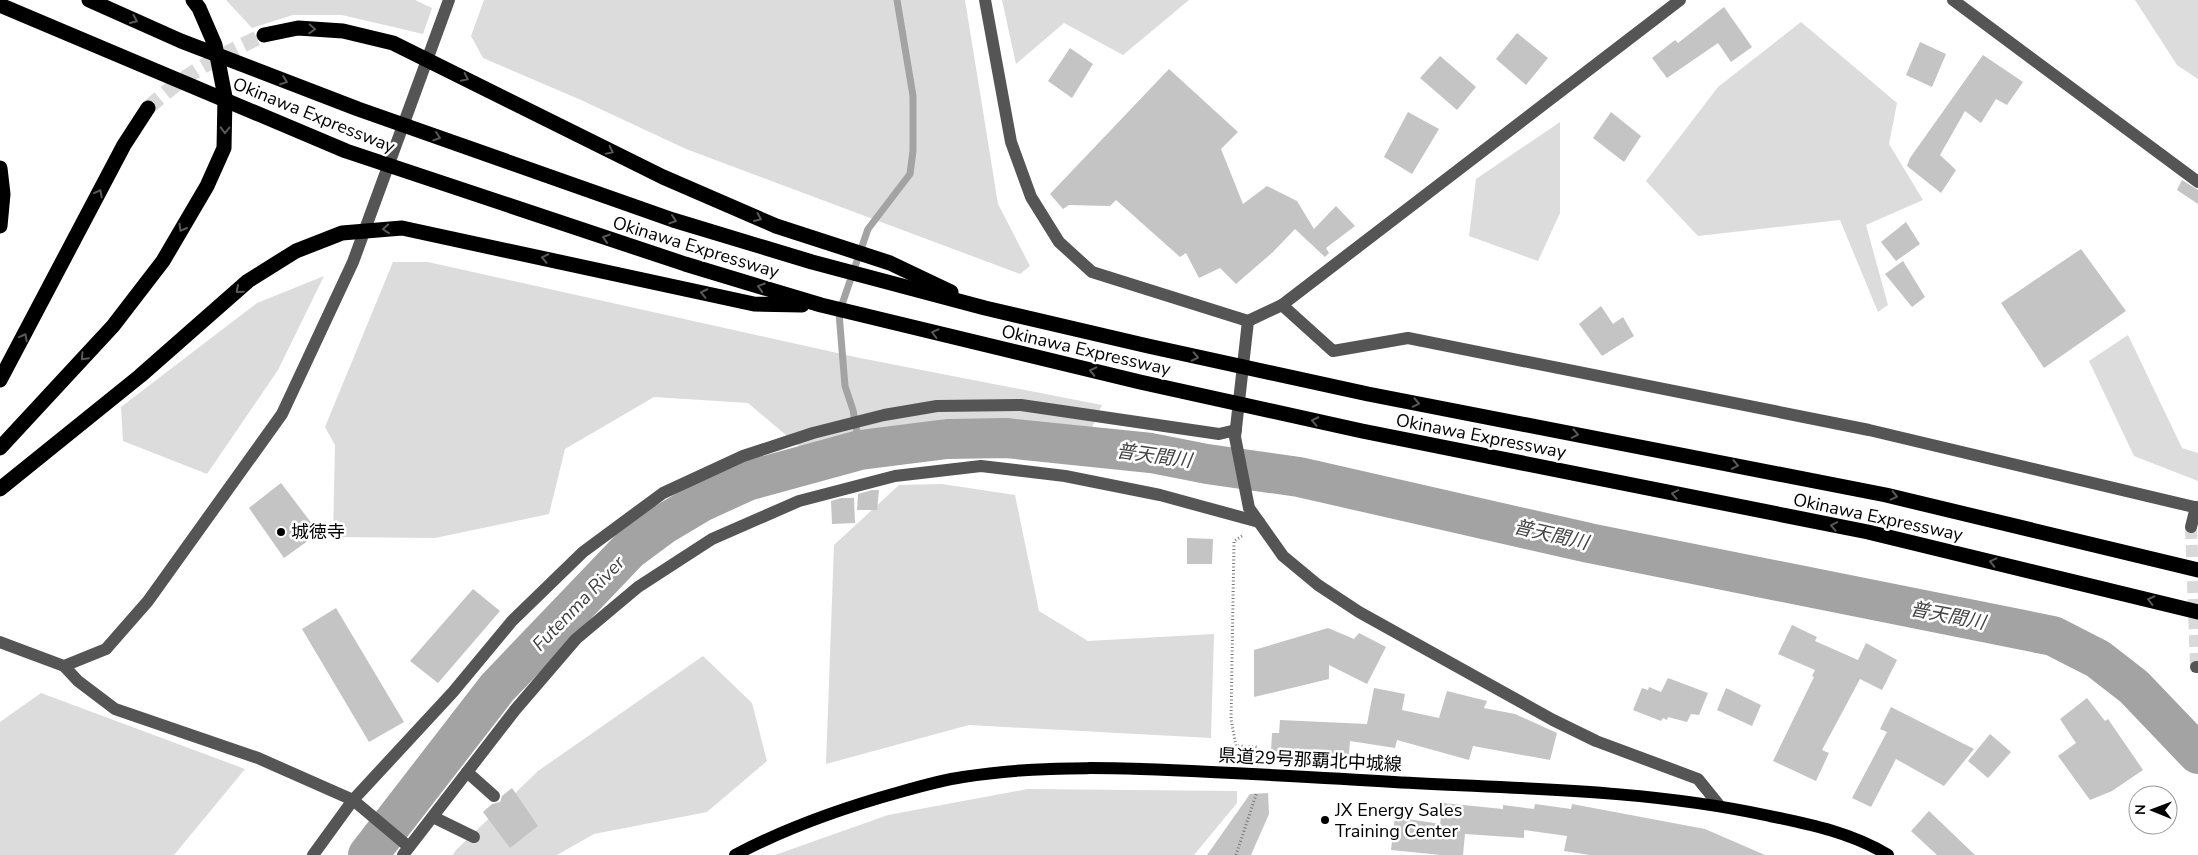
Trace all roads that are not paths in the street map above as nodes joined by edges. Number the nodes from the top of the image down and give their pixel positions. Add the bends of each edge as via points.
1 (89, 0) edge
2 (193, 0) edge
3 (448, 0) edge
4 (985, 0) edge
5 (1680, 0) edge
6 (1953, 0) edge
7 (0, 5) edge
8 (264, 35) tunnel mouth
9 (148, 108) tunnel mouth
10 (0, 168) edge
11 (2198, 182) edge
12 (0, 226) edge
13 (821, 305) junction
14 (1282, 305) junction
15 (985, 308) junction
16 (1248, 321) junction
17 (0, 380) edge
18 (1235, 434) junction
19 (0, 448) edge
20 (0, 490) edge
21 (2197, 507) edge
22 (1259, 522) junction
23 (2191, 527) tunnel mouth
24 (2198, 570) edge
25 (2198, 612) edge
26 (0, 642) edge
27 (64, 666) junction
28 (467, 772) junction
29 (494, 796) dead end
30 (354, 801) junction
31 (1719, 805) junction
32 (432, 817) junction
33 (474, 838) dead end
34 (407, 849) edge
35 (313, 855) edge
36 (735, 855) edge
37 (1888, 855) edge

1 -> 15 highway, Okinawa Expressway via 181,40 358,109 673,220 812,262
2 -> 19 highway via 214,45 225,97 224,148 207,186 163,261 113,326
3 - 27 street via 353,262 282,414 148,601 106,649
4 - 16 street via 1011,142 1031,197 1059,242 1092,272
5 - 14 street
6 - 11 street
13 -> 7 highway, Okinawa Expressway via 685,264 346,151
8 -> 15 highway via 298,28 343,31 393,43 672,180 776,226 890,262
17 -> 9 highway via 124,144
10 - 12 highway via 3,194
13 -> 20 highway via 754,304 402,228 342,233 296,251 248,282 140,376
25 -> 13 highway, Okinawa Expressway via 1868,532 1362,431 1140,382
14 - 16 street
14 - 21 street via 1333,350 1408,338 1868,430
15 -> 24 highway, Okinawa Expressway via 1368,394 1886,495
16 - 18 street
18 - 22 street via 1249,508
18 - 30 street via 1192,431 1021,405 937,406 840,426 743,456 663,493 583,552 512,622
21 - 23 street
22 - 28 street via 1160,495 1065,476 981,466 896,476 799,501 712,539 638,586 576,639
22 - 31 street via 1283,556 1318,585 1359,612 1553,720 1596,741 1698,779
26 - 27 street
27 - 30 street via 115,709 258,758
28 - 29 street
28 - 32 street
30 - 34 street
30 - 35 street
31 - 36 main road, 県道29号那覇北中城線 via 1587,791 1164,770 1032,770 962,777 854,804 777,833
31 - 37 main road, 県道29号那覇北中城線 via 1810,824 1853,838
32 - 33 street
32 - 34 street

